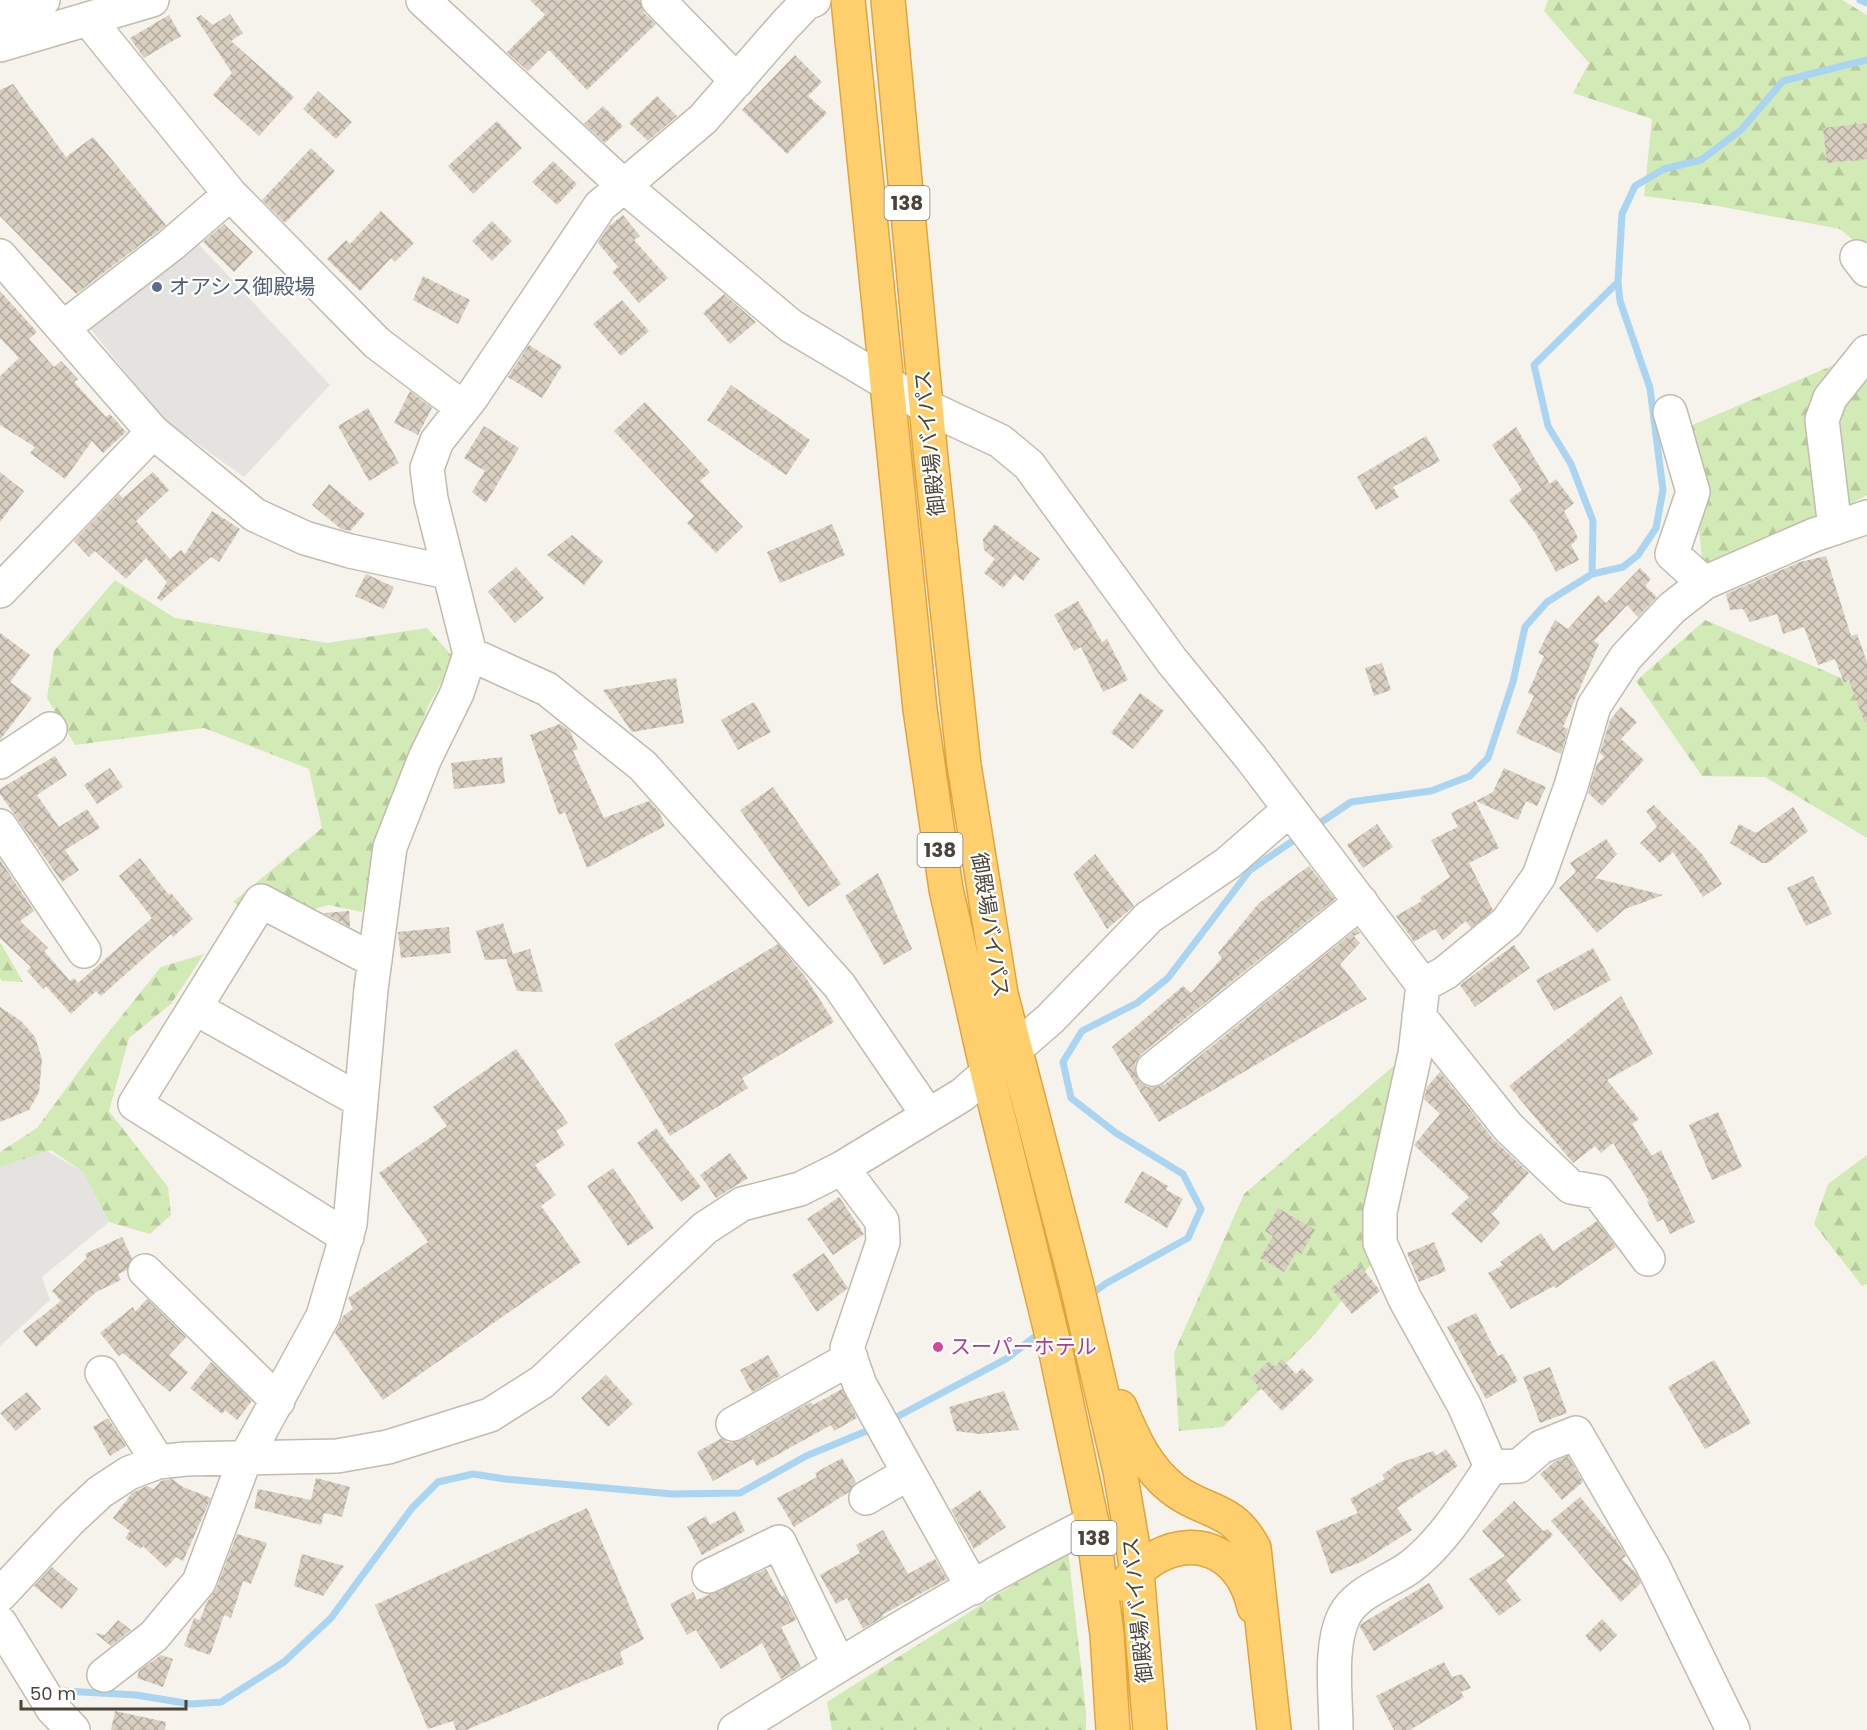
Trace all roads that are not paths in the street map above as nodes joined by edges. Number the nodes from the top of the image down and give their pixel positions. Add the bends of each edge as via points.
1 (43, 0) edge
2 (152, 0) edge
3 (423, 0) edge
4 (658, 0) edge
5 (814, 0) edge
6 (848, 0) edge
7 (888, 0) edge
8 (0, 13) edge
9 (88, 19) junction
10 (0, 45) edge
11 (736, 81) junction
12 (624, 186) junction
13 (230, 194) junction
14 (1, 258) edge
15 (63, 328) junction
16 (1867, 352) edge
17 (887, 382) junction
18 (927, 407) junction
19 (463, 408) junction
20 (1670, 412) dead end
21 (153, 432) junction
22 (1867, 517) edge
23 (1835, 528) junction
24 (447, 572) junction
25 (1704, 583) junction
26 (0, 591) edge
27 (470, 654) junction
28 (50, 729) dead end
29 (0, 762) edge
30 (1290, 809) junction
31 (0, 825) edge
32 (1361, 903) junction
33 (84, 951) dead end
34 (375, 961) junction
35 (1421, 1000) junction
36 (195, 1008) junction
37 (1015, 1049) junction
38 (1153, 1069) dead end
39 (988, 1075) junction
40 (361, 1101) junction
41 (928, 1115) junction
42 (842, 1168) junction
43 (346, 1237) junction
44 (1648, 1259) dead end
45 (145, 1271) dead end
46 (1085, 1329) junction
47 (851, 1358) junction
48 (102, 1373) dead end
49 (278, 1401) junction
50 (733, 1424) dead end
51 (245, 1459) junction
52 (158, 1462) junction
53 (1491, 1467) junction
54 (909, 1473) junction
55 (866, 1498) dead end
56 (1092, 1523) junction
57 (1137, 1571) junction
58 (709, 1576) dead end
59 (973, 1588) junction
60 (0, 1595) edge
61 (0, 1623) edge
62 (1266, 1658) junction
63 (838, 1665) junction
64 (104, 1676) dead end
65 (73, 1730) edge
66 (735, 1730) edge
67 (1113, 1730) edge
68 (1122, 1730) edge
69 (1150, 1730) edge
70 (1274, 1730) edge
71 (1336, 1730) edge
72 (1733, 1730) edge

1 - 8 street
2 - 9 street
3 - 12 street
4 - 11 street
5 - 11 street via 806,3
6 - 17 highway, 御殿場バイパス / 138
7 - 18 highway, 御殿場バイパス / 138
9 - 10 street
9 - 13 street
11 - 12 street via 703,119
12 - 17 street via 791,326
12 - 19 street via 600,206
13 - 15 street
13 - 19 street via 377,343
14 - 15 street
15 - 21 street
16 - 23 street via 1830,398 1822,420
17 - 18 street
17 - 39 highway, 御殿場バイパス / 138 via 920,709 941,855
18 - 30 street via 1000,441 1029,465 1172,661
18 - 37 highway, 御殿場バイパス / 138 via 964,765 1001,994
19 - 24 street via 437,441 427,468
20 - 25 street via 1693,492 1672,554
21 - 24 street via 255,515 305,538
21 - 26 street
22 - 23 street
23 - 25 street
24 - 27 street
25 - 35 street via 1672,608 1626,657 1594,706 1539,876 1507,922 1445,973
27 - 34 street via 390,847
27 - 41 street via 547,689 643,766 839,985
28 - 29 street
30 - 32 street
30 - 37 street via 1228,863 1149,917 1050,1019
31 - 33 street
32 - 35 street
32 - 38 street
34 - 36 street via 261,901
34 - 40 street
35 - 44 street via 1508,1127 1571,1187 1598,1191
35 - 53 street via 1414,1054 1380,1212 1380,1244 1405,1299 1464,1405
36 - 40 street
36 - 43 street via 135,1104
37 - 39 street
37 - 46 highway, 御殿場バイパス / 138
39 - 41 street
39 - 56 highway, 御殿場バイパス / 138 via 1055,1348
40 - 43 street
41 - 42 street
42 - 47 street via 882,1221 883,1242 847,1348
42 - 51 street via 800,1189 742,1204 705,1228 542,1382 490,1415 388,1447 337,1456
43 - 49 street via 323,1316
45 - 49 street
46 - 57 highway, 御殿場バイパス / 138 via 1120,1471
46 - 62 highway via 1133,1438 1150,1466 1172,1489 1226,1515 1248,1535 1257,1561
47 - 50 street
47 - 54 street via 860,1385
48 - 52 street
49 - 51 street
51 - 52 street
51 - 64 street via 199,1582 154,1636
52 - 60 street via 129,1473 100,1492
53 - 71 street via 1451,1524 1414,1564 1357,1599 1345,1615 1336,1638
53 - 72 street via 1519,1466 1540,1447 1576,1433 1652,1564
54 - 55 street
54 - 59 street
56 - 59 street
56 - 67 highway, 御殿場バイパス / 138 via 1107,1634
57 - 62 highway via 1161,1555 1186,1547 1202,1547 1225,1558 1248,1588
57 - 68 highway via 1128,1580 1121,1604 1125,1681
57 - 69 highway, 御殿場バイパス / 138
58 - 63 street via 779,1542
59 - 63 street
61 - 65 street via 53,1709
62 - 70 highway
63 - 66 street

